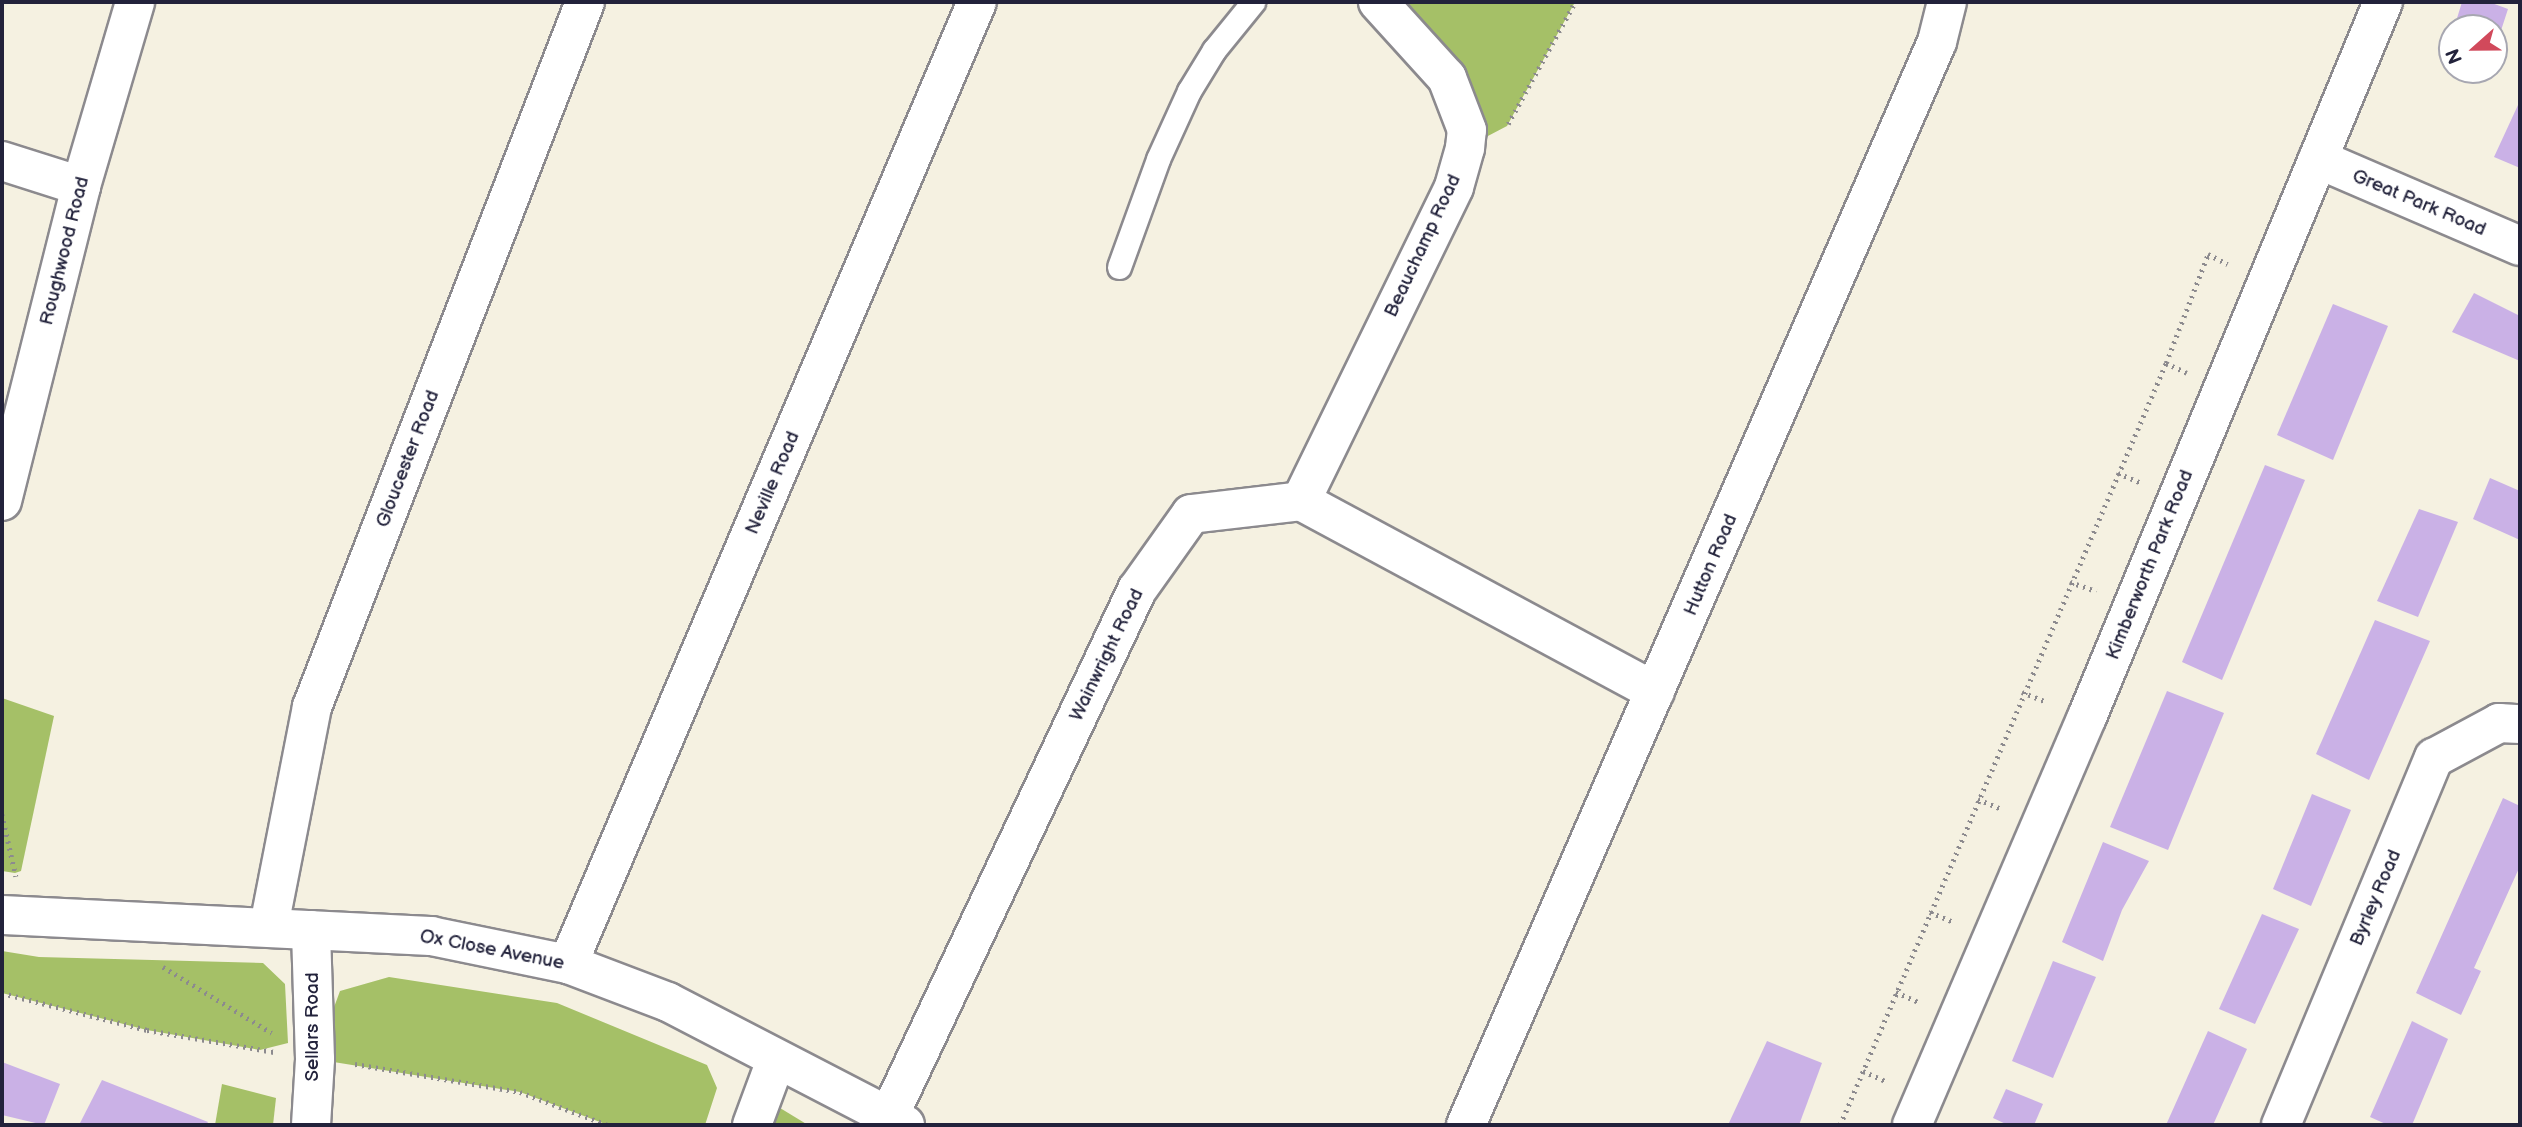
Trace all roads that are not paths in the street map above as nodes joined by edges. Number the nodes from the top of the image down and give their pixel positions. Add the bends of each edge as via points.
1 (135, 2) edge
2 (585, 2) edge
3 (978, 2) edge
4 (1253, 2) edge
5 (1378, 2) edge
6 (1947, 2) edge
7 (2383, 2) edge
8 (2318, 159) junction
9 (2, 162) edge
10 (81, 186) junction
11 (2520, 247) edge
12 (1119, 267) dead end
13 (1301, 501) junction
14 (2, 502) edge
15 (1655, 692) junction
16 (2520, 724) edge
17 (13, 916) edge
18 (269, 926) junction
19 (311, 930) junction
20 (568, 964) junction
21 (776, 1060) junction
22 (897, 1121) edge
23 (311, 1125) edge
24 (752, 1125) edge
25 (1466, 1125) edge
26 (1912, 1125) edge
27 (2281, 1125) edge

1 - 10 street, Roughwood Road
2 - 18 street, Gloucester Road via 312,707
3 - 20 street, Neville Road
4 - 12 lane via 1214,50 1189,91 1158,159
5 - 13 street, Beauchamp Road via 1447,78 1467,130 1465,148 1454,187
6 - 15 street, Hutton Road via 1937,42
7 - 8 street, Kimberworth Park Road
8 - 11 street, Great Park Road
8 - 26 street, Kimberworth Park Road
9 - 10 street
10 - 14 street, Roughwood Road
13 - 15 street
13 - 22 street, Wainwright Road via 1191,514 1136,590
15 - 25 street, Hutton Road
16 - 27 street, Byrley Road via 2499,723 2434,758
17 - 18 street, Ox Close Avenue
18 - 19 street, Ox Close Avenue
19 - 20 street, Ox Close Avenue via 431,936
19 - 23 street, Sellars Road via 315,1059
20 - 21 street, Ox Close Avenue via 668,1002
21 - 22 street, Ox Close Avenue
21 - 24 street

